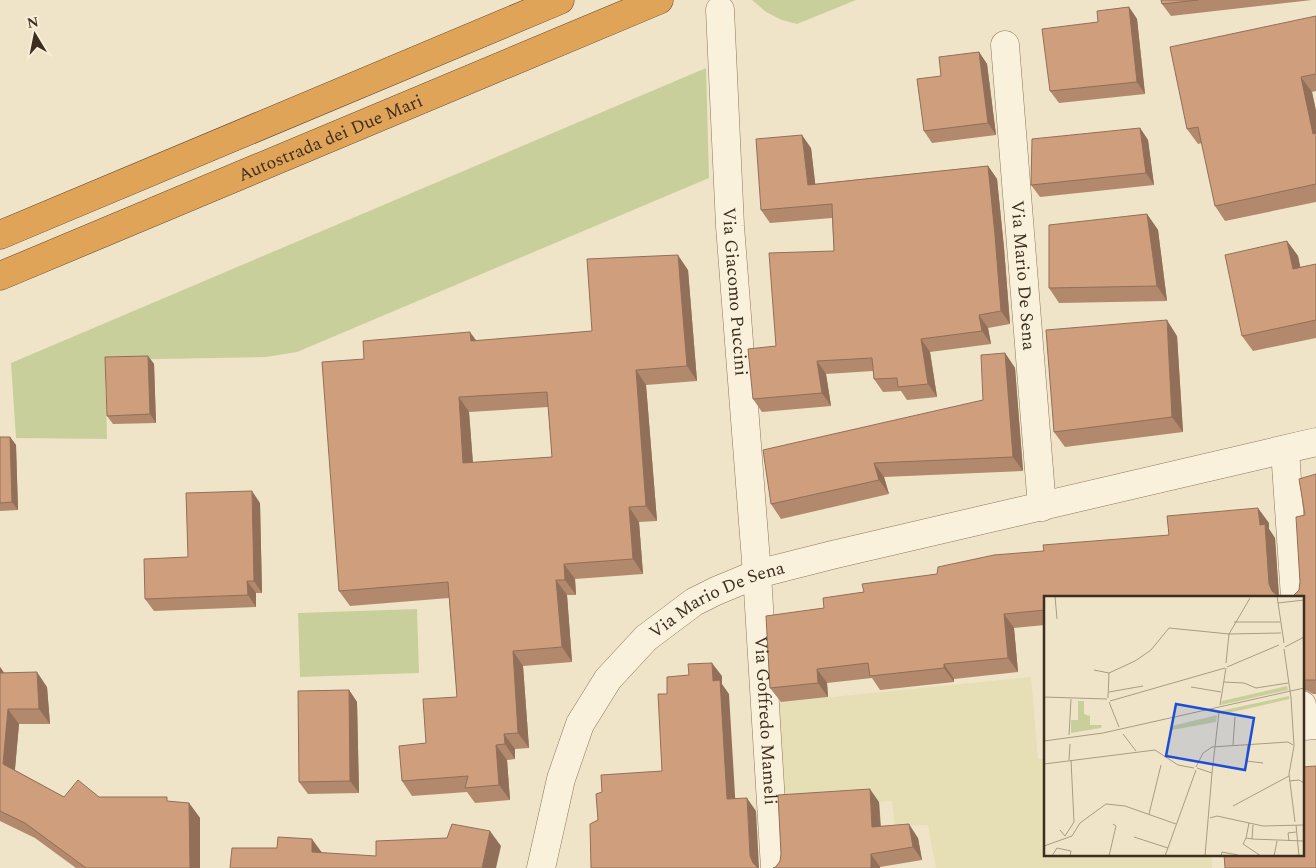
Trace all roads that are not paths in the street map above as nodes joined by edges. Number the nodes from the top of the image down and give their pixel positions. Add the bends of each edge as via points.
1 (560, 0) edge
2 (659, 0) edge
3 (720, 10) dead end
4 (1005, 45) dead end
5 (0, 235) edge
6 (0, 276) edge
7 (1316, 442) edge
8 (1285, 450) junction
9 (1042, 507) junction
10 (757, 574) junction
11 (1295, 596) edge
12 (541, 868) edge
13 (775, 868) edge

1 - 5 highway
2 - 6 highway, Autostrada dei Due Mari
3 - 10 street, Via Giacomo Puccini via 730,226
4 - 9 street, Via Mario De Sena
7 - 8 street, Via Mario De Sena
8 - 9 street, Via Mario De Sena
8 - 11 street
9 - 10 street, Via Mario De Sena
10 - 12 street, Via Mario De Sena via 694,602 646,638 608,679 580,724 561,779
10 - 13 street, Via Goffredo Mameli

